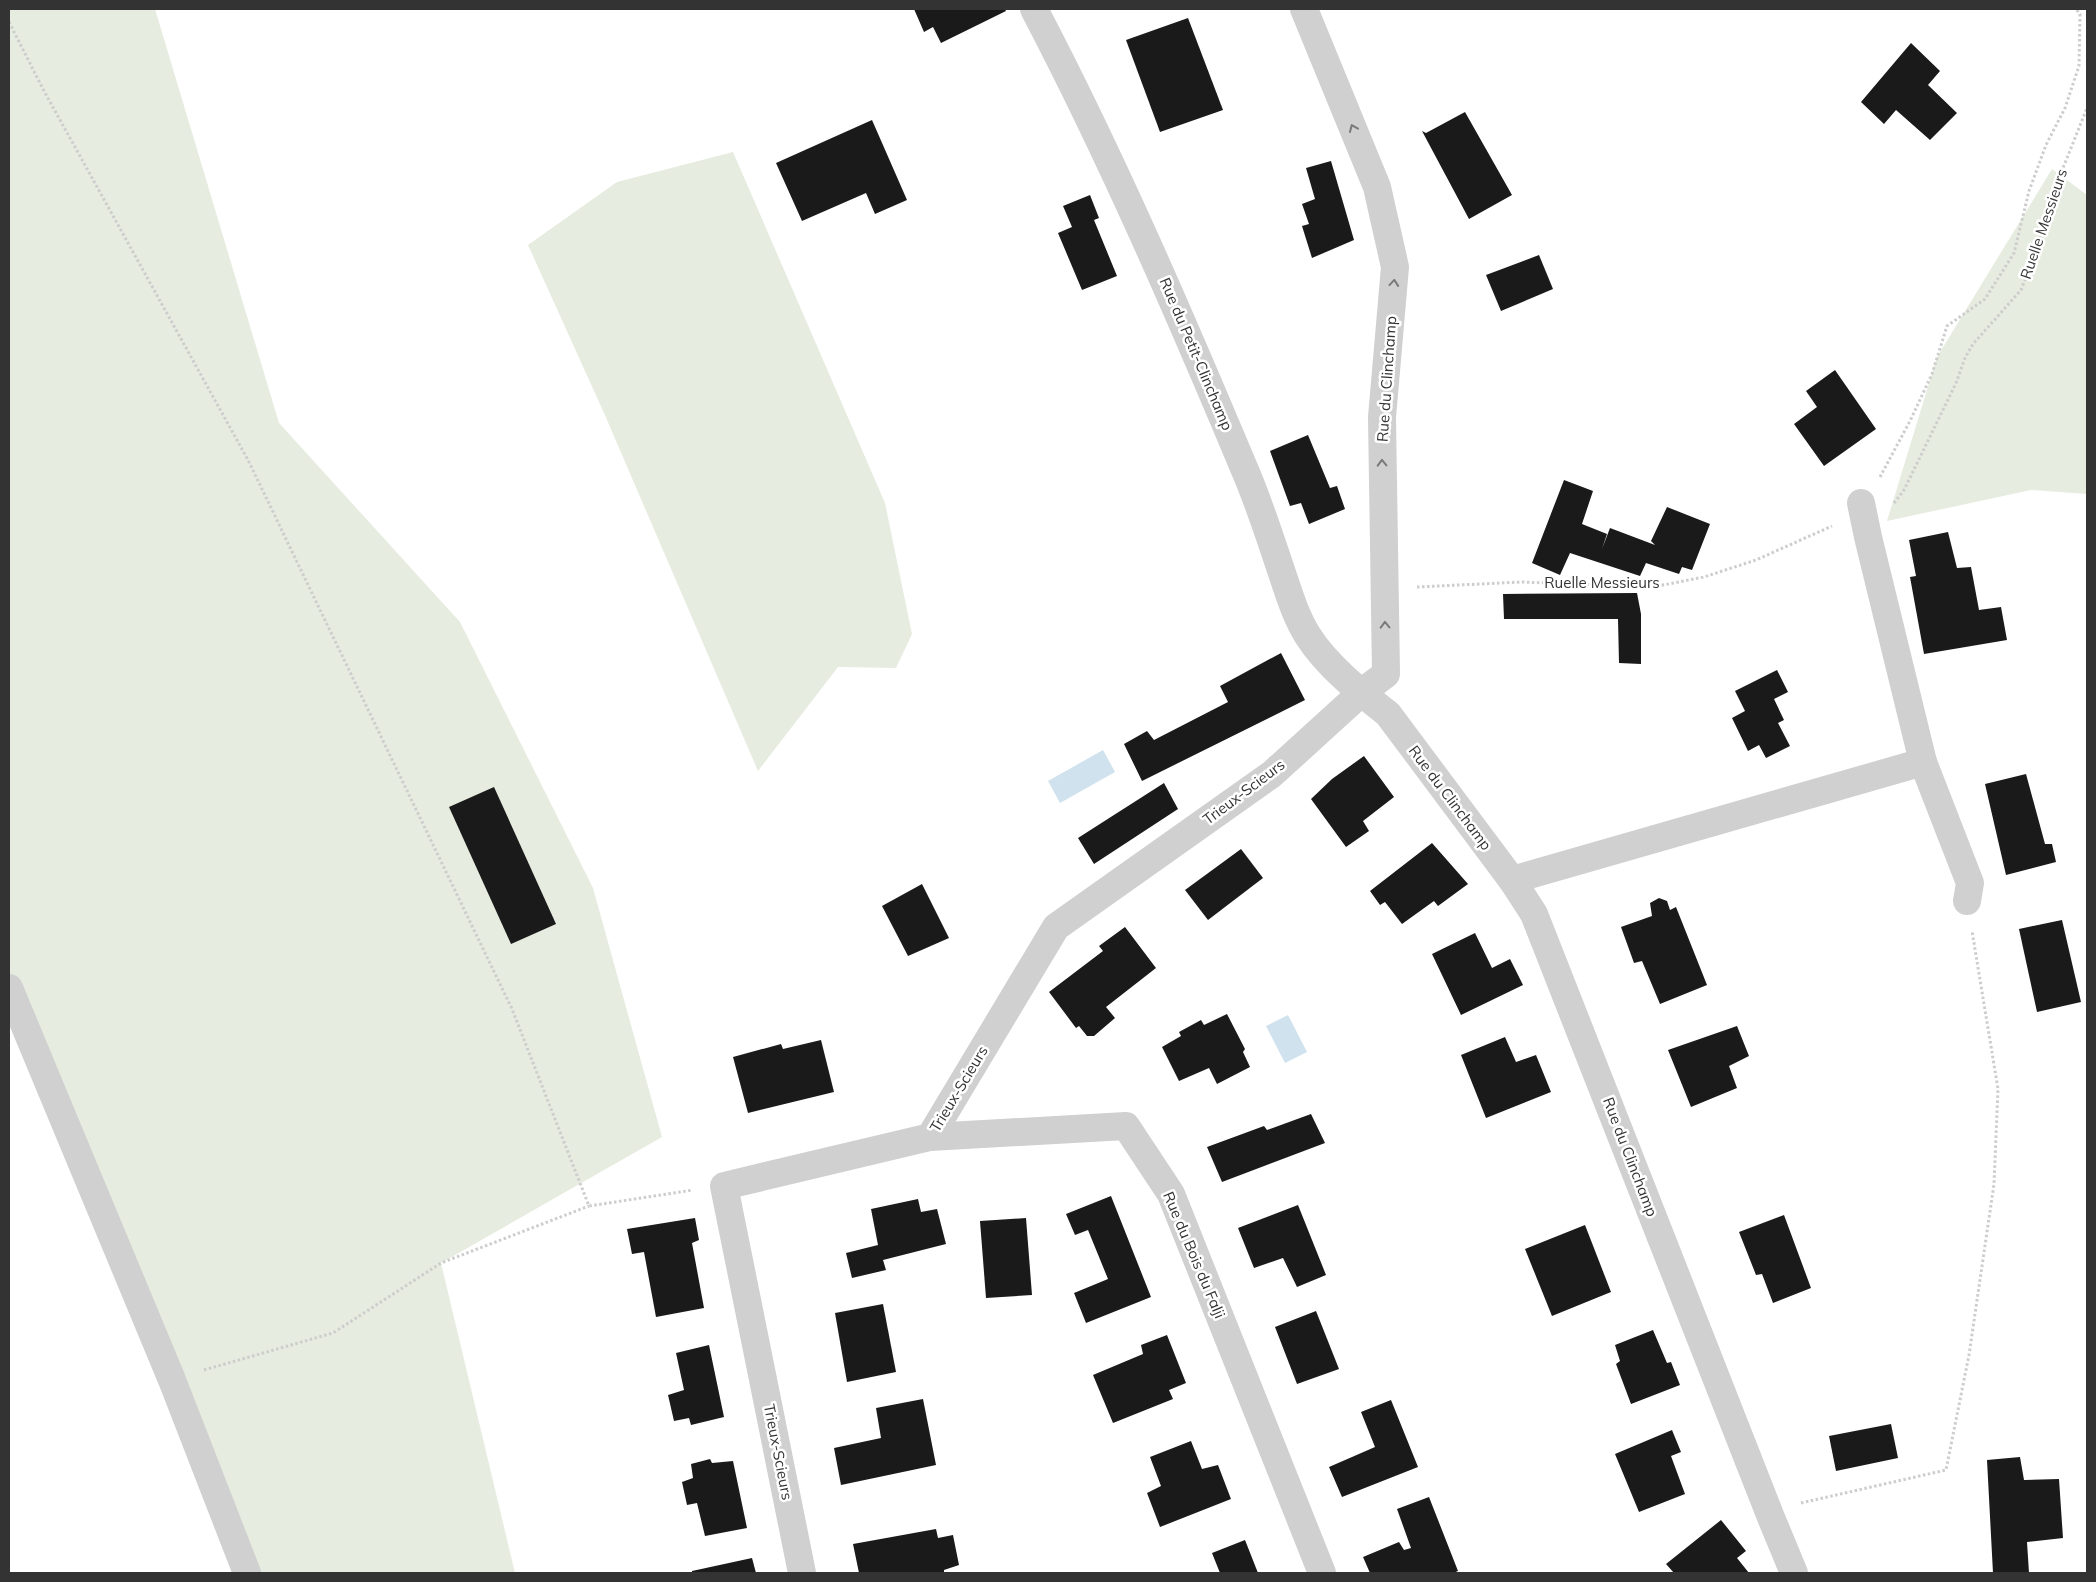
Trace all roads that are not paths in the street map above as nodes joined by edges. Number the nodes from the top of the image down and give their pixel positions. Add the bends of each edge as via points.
1 (1034, 9) edge
2 (1304, 9) edge
3 (1861, 503) road end
4 (1361, 693) junction
5 (1923, 762) junction
6 (1512, 880) junction
7 (1968, 901) road end
8 (9, 988) edge
9 (930, 1137) junction
10 (247, 1573) edge
11 (802, 1573) edge
12 (1322, 1573) edge
13 (1794, 1573) edge

1 - 4 street, Rue du Petit-Clinchamp via 1163,276 1253,488 1293,607 1308,636
4 -> 2 street, Rue du Clinchamp via 1386,674 1382,417 1395,266 1377,187
3 - 5 street
4 - 6 street, Rue du Clinchamp via 1388,714
4 - 9 street, Trieux-Scieurs via 1272,774 1056,927
5 - 6 street
5 - 7 street via 1970,883
6 - 13 street, Rue du Clinchamp via 1534,914
8 - 10 street via 172,1380
9 - 11 street, Trieux-Scieurs via 724,1186
9 - 12 street, Rue du Bois du Falji via 1126,1126 1171,1194

